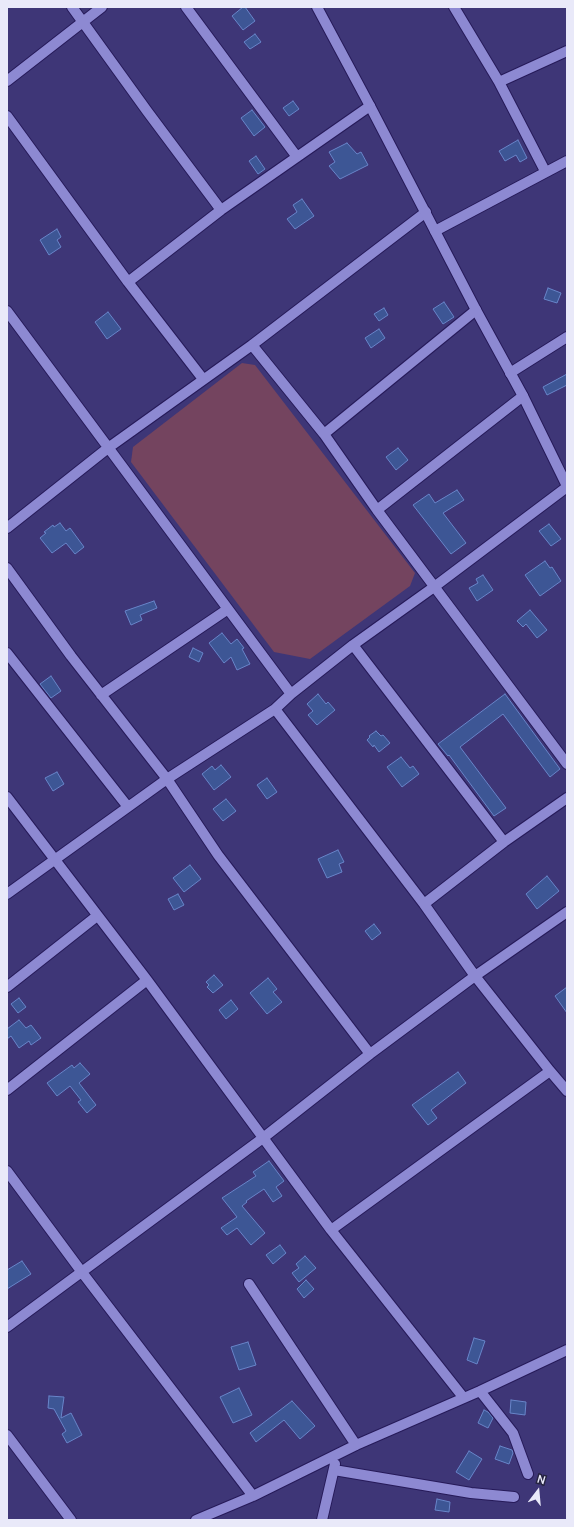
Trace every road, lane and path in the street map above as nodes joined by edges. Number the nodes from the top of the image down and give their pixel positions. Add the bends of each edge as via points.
1 (72, 7) edge
2 (102, 7) edge
3 (186, 7) edge
4 (317, 7) edge
5 (454, 7) edge
6 (83, 21) junction
7 (567, 51) edge
8 (7, 81) edge
9 (499, 82) junction
10 (370, 106) junction
11 (7, 116) edge
12 (297, 157) junction
13 (567, 161) edge
14 (545, 172) junction
15 (221, 210) junction
16 (426, 212) junction
17 (436, 231) junction
18 (128, 282) junction
19 (476, 310) junction
20 (7, 311) edge
21 (567, 337) edge
22 (252, 345) junction
23 (510, 373) junction
24 (203, 379) junction
25 (523, 396) junction
26 (324, 434) junction
27 (108, 448) junction
28 (564, 475) edge
29 (567, 486) edge
30 (377, 510) junction
31 (7, 528) edge
32 (7, 568) edge
33 (434, 587) junction
34 (228, 609) junction
35 (353, 645) junction
36 (7, 653) edge
37 (291, 694) junction
38 (102, 695) junction
39 (275, 709) junction
40 (567, 764) edge
41 (167, 779) junction
42 (7, 796) edge
43 (567, 798) edge
44 (128, 807) junction
45 (504, 842) junction
46 (55, 860) junction
47 (7, 894) edge
48 (424, 904) junction
49 (567, 912) edge
50 (97, 916) junction
51 (475, 976) junction
52 (147, 980) junction
53 (7, 988) edge
54 (370, 1054) junction
55 (550, 1071) junction
56 (7, 1090) edge
57 (567, 1091) edge
58 (263, 1138) junction
59 (7, 1171) edge
60 (330, 1230) junction
61 (81, 1271) junction
62 (249, 1284) dead end
63 (7, 1327) edge
64 (567, 1350) edge
65 (480, 1391) junction
66 (463, 1397) junction
67 (7, 1435) edge
68 (356, 1445) junction
69 (337, 1455) junction
70 (334, 1470) junction
71 (528, 1474) dead end
72 (253, 1496) junction
73 (514, 1497) dead end
74 (71, 1520) edge
75 (196, 1520) edge
76 (322, 1520) edge

1 - 6 street
2 - 6 street
3 - 12 street
4 - 10 street
5 - 9 street
6 - 8 street
6 - 15 street
7 - 9 street
9 - 14 street
10 - 12 street
10 - 16 street
11 - 18 street
12 - 15 street
13 - 14 street
14 - 17 street
15 - 18 street
16 - 17 street
16 - 22 street
17 - 19 street
18 - 24 street
19 - 23 street
19 - 26 street
20 - 27 street
21 - 23 street
22 - 24 street
22 - 26 street
23 - 25 street
24 - 27 street
25 - 28 street
25 - 30 street
26 - 30 street
27 - 31 street
27 - 34 street
28 - 29 street
29 - 33 street
30 - 33 street
32 - 38 street
33 - 35 street
33 - 40 street
34 - 37 street
34 - 38 street
35 - 37 street
35 - 45 street
36 - 44 street
37 - 39 street
38 - 41 street
39 - 41 street
39 - 48 street
41 - 44 street
41 - 54 street via 218,855
42 - 46 street
43 - 45 street
44 - 46 street
45 - 48 street
46 - 47 street
46 - 50 street
48 - 51 street
49 - 51 street
50 - 52 street
50 - 53 street
51 - 54 street
51 - 55 street
52 - 56 street
52 - 58 street
54 - 58 street
55 - 57 street
55 - 60 street
58 - 60 street
58 - 61 street
59 - 61 street
60 - 66 street
61 - 63 street
61 - 72 street
62 - 68 street
64 - 65 street
65 - 66 street
65 - 71 street via 513,1433
66 - 68 street
67 - 74 street
68 - 69 street
69 - 70 street
69 - 72 street
70 - 73 street via 471,1493
70 - 76 street
72 - 75 street

